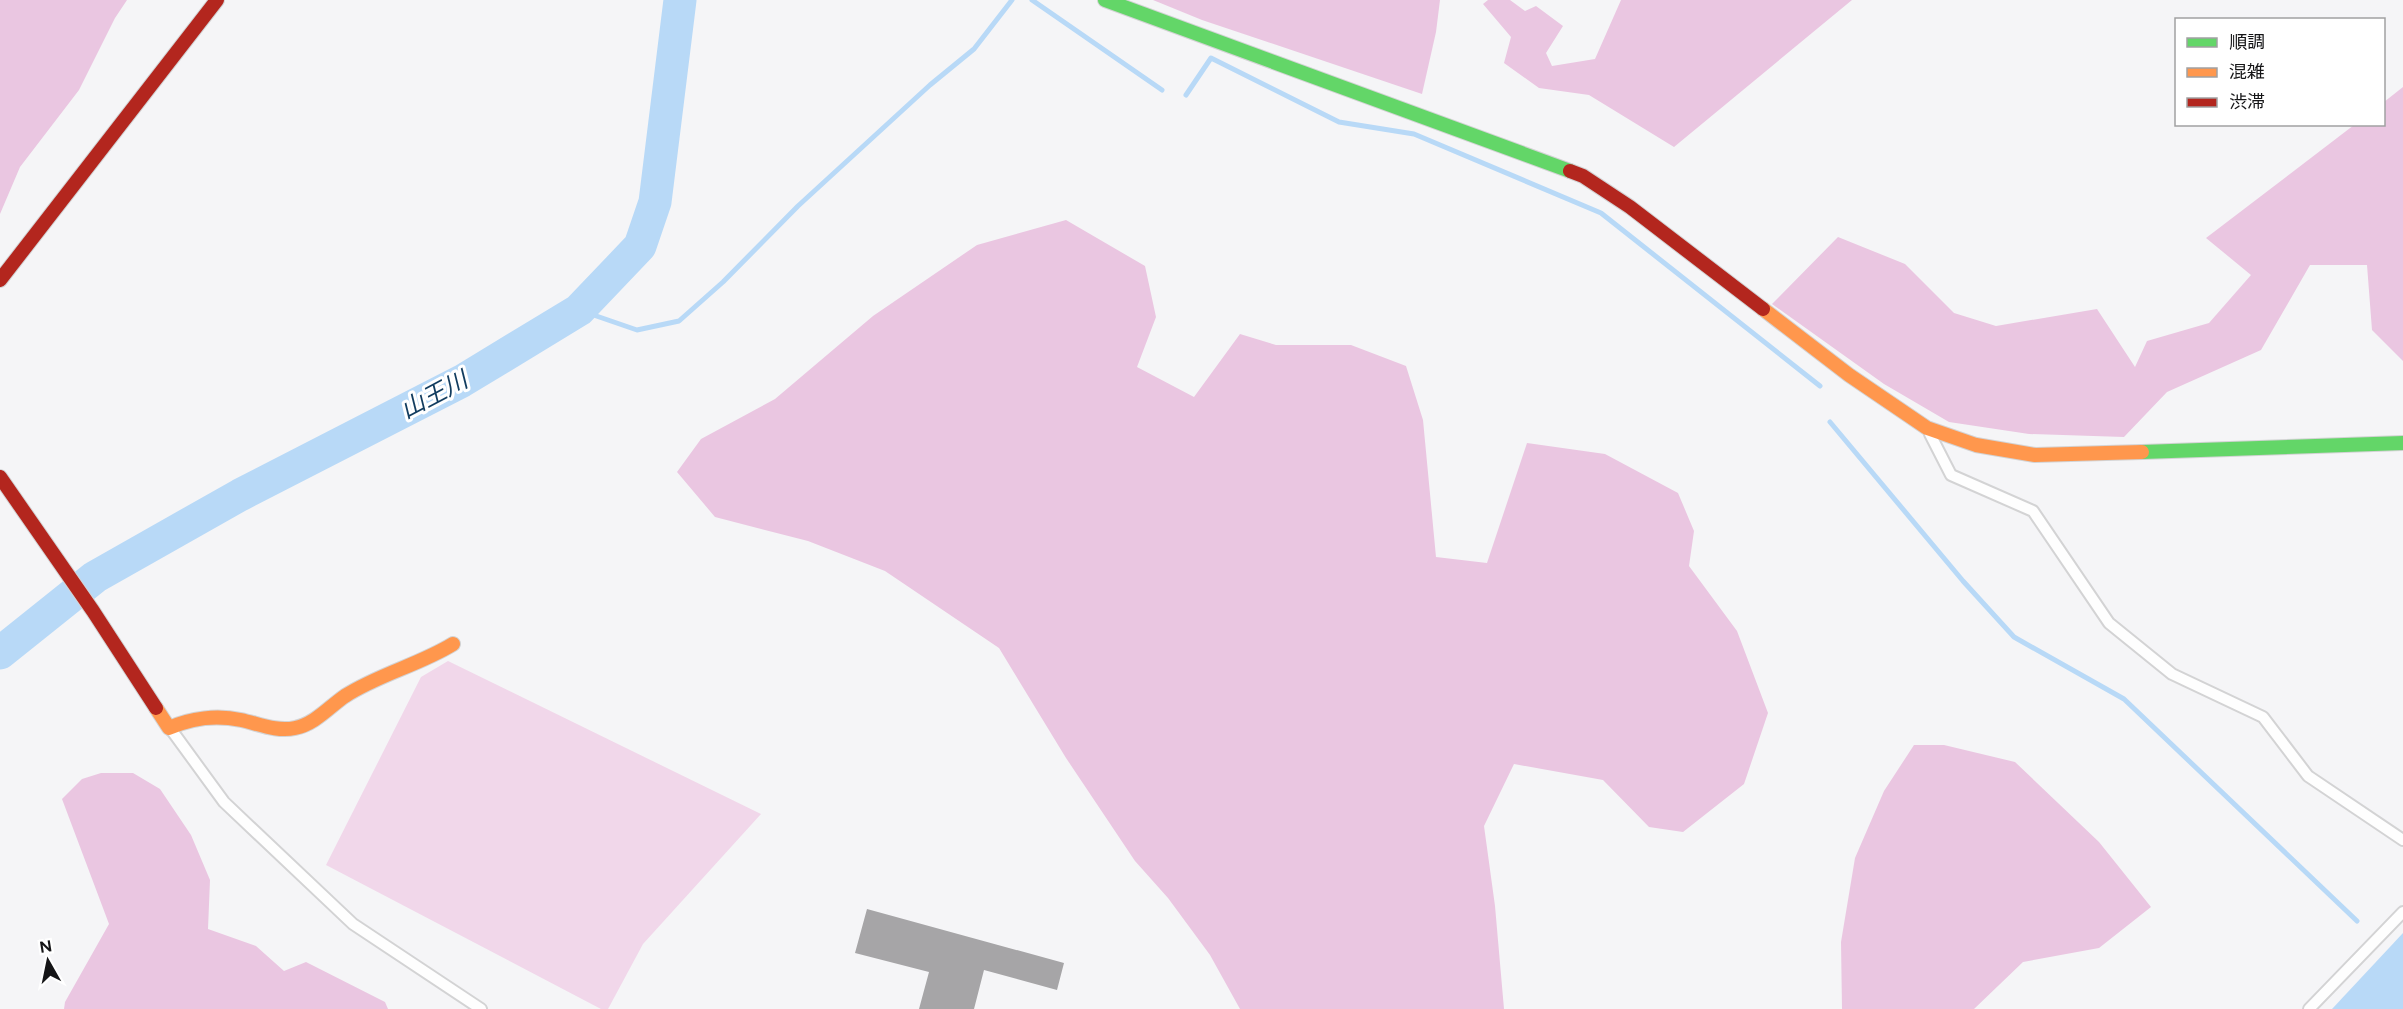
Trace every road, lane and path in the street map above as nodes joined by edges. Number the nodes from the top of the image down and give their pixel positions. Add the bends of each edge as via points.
1 (217, 0) edge
2 (1105, 0) edge
3 (0, 280) edge
4 (1927, 428) junction
5 (2403, 443) edge
6 (0, 477) edge
7 (453, 644) dead end
8 (170, 728) junction
9 (2403, 840) edge
10 (2403, 912) edge
11 (481, 1009) edge
12 (2309, 1009) edge

1 - 3 street
2 - 4 street via 1582,176 1630,207 1849,375
4 - 5 street via 1976,445 2035,455
4 - 9 lane via 1951,475 2033,512 2109,623 2172,674 2263,717 2308,776
6 - 8 street
7 - 8 street via 430,658 356,688 295,728 268,728 227,718 179,723
8 - 11 lane via 224,802 352,924
10 - 12 lane

